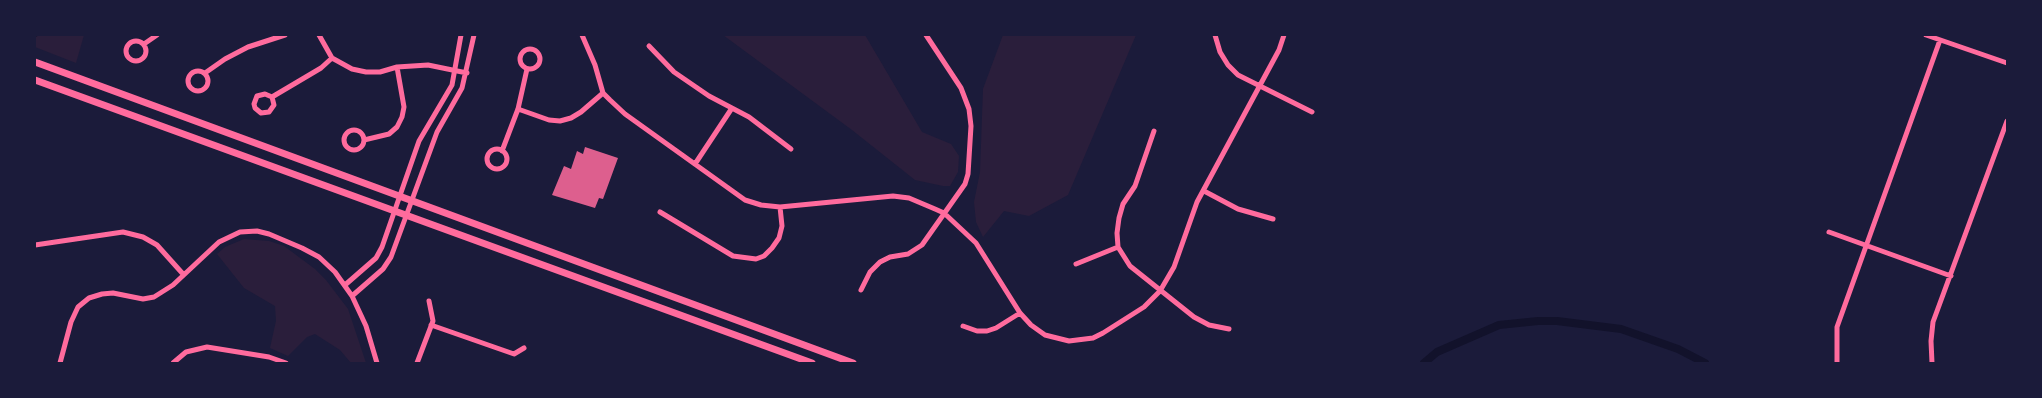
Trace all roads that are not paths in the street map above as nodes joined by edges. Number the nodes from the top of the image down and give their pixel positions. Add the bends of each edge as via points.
1 (157, 35) edge
2 (284, 35) edge
3 (319, 35) edge
4 (462, 35) edge
5 (474, 35) edge
6 (582, 35) edge
7 (926, 35) edge
8 (1215, 35) edge
9 (1284, 35) edge
10 (1926, 35) edge
11 (1940, 40) junction
12 (144, 44) junction
13 (649, 46) dead end
14 (332, 58) junction
15 (35, 62) edge
16 (2007, 63) edge
17 (397, 67) junction
18 (527, 69) junction
19 (455, 70) junction
20 (205, 73) junction
21 (467, 73) junction
22 (35, 80) edge
23 (1260, 87) junction
24 (603, 93) junction
25 (272, 98) junction
26 (732, 108) junction
27 (518, 109) junction
28 (1312, 112) dead end
29 (2007, 121) edge
30 (1154, 132) dead end
31 (364, 140) junction
32 (791, 149) dead end
33 (502, 150) junction
34 (695, 164) junction
35 (1204, 192) junction
36 (400, 196) junction
37 (412, 201) junction
38 (780, 207) junction
39 (394, 211) junction
40 (660, 212) dead end
41 (944, 214) junction
42 (407, 215) junction
43 (1273, 219) dead end
44 (1829, 232) dead end
45 (35, 245) edge
46 (1867, 246) junction
47 (1118, 247) junction
48 (1076, 264) dead end
49 (183, 274) junction
50 (1951, 276) junction
51 (345, 285) junction
52 (861, 290) dead end
53 (1160, 291) junction
54 (352, 296) junction
55 (429, 301) dead end
56 (1020, 313) junction
57 (431, 325) junction
58 (963, 326) dead end
59 (1229, 329) dead end
60 (524, 348) dead end
61 (60, 363) edge
62 (172, 363) edge
63 (286, 363) edge
64 (377, 363) edge
65 (417, 363) edge
66 (812, 363) edge
67 (853, 363) edge
68 (1837, 363) edge
69 (1932, 363) edge

1 - 12 street
2 - 20 street via 248,47
3 - 14 street
4 - 19 street
5 - 21 street
6 - 24 street
7 - 41 street via 960,88 969,109 971,126 965,184
8 - 23 street via 1228,64
9 - 23 street via 1280,50
10 - 11 street
11 - 16 street
11 - 46 street
12 - 12 street via 137,40 129,43 126,51 130,58 142,59 146,52
13 - 26 street via 674,72
14 - 17 street via 352,69 366,72
14 - 25 street
15 - 36 main road
17 - 19 street via 428,65
17 - 31 street via 404,107 402,118 389,134
18 - 18 street via 535,68 540,61 538,53 531,49 520,56 521,64
18 - 27 street
19 - 21 street
19 - 36 street via 452,85 419,141
20 - 20 street via 191,73 188,81 192,88 200,91 207,86
21 - 37 street via 437,132
22 - 39 main road
23 - 28 street
23 - 35 street
24 - 27 street via 576,115 560,121
24 - 34 street via 625,114
25 - 25 street via 261,94 255,100 255,108 261,113 270,112 274,105
26 - 32 street
26 - 34 street
27 - 33 street
29 - 50 street
30 - 47 street via 1135,186 1123,204 1117,233
31 - 31 street via 362,134 355,130 347,133 344,140 348,148 356,150 363,146
33 - 33 street via 490,152 487,160 490,167 498,169 505,165 507,157
34 - 38 street via 745,200
35 - 43 street via 1238,209
35 - 53 street via 1197,202 1174,267
36 - 37 main road
36 - 39 street
37 - 42 street
37 - 67 main road
38 - 40 street via 782,226 779,238 764,256 756,259 734,256
38 - 41 street via 893,196 909,198
39 - 42 main road
39 - 51 street via 376,258
41 - 52 street via 922,245 908,254 880,262 870,272
41 - 56 street via 976,243
42 - 54 street via 383,269
42 - 66 main road
44 - 46 street
45 - 49 street via 123,232 157,245
46 - 50 street
46 - 68 street via 1837,327
47 - 48 street
47 - 53 street via 1130,266
49 - 51 street via 219,242 240,232 256,231 285,240 319,257
49 - 61 street via 154,297 143,299 113,293 89,298 78,307 71,322
50 - 69 street via 1934,322
51 - 54 street
53 - 56 street via 1130,317 1093,338 1081,341 1044,335
53 - 59 street via 1194,317
54 - 64 street via 366,326
55 - 57 street
56 - 58 street via 987,331
57 - 60 street via 514,354
57 - 65 street
62 - 63 street via 186,352 207,346

